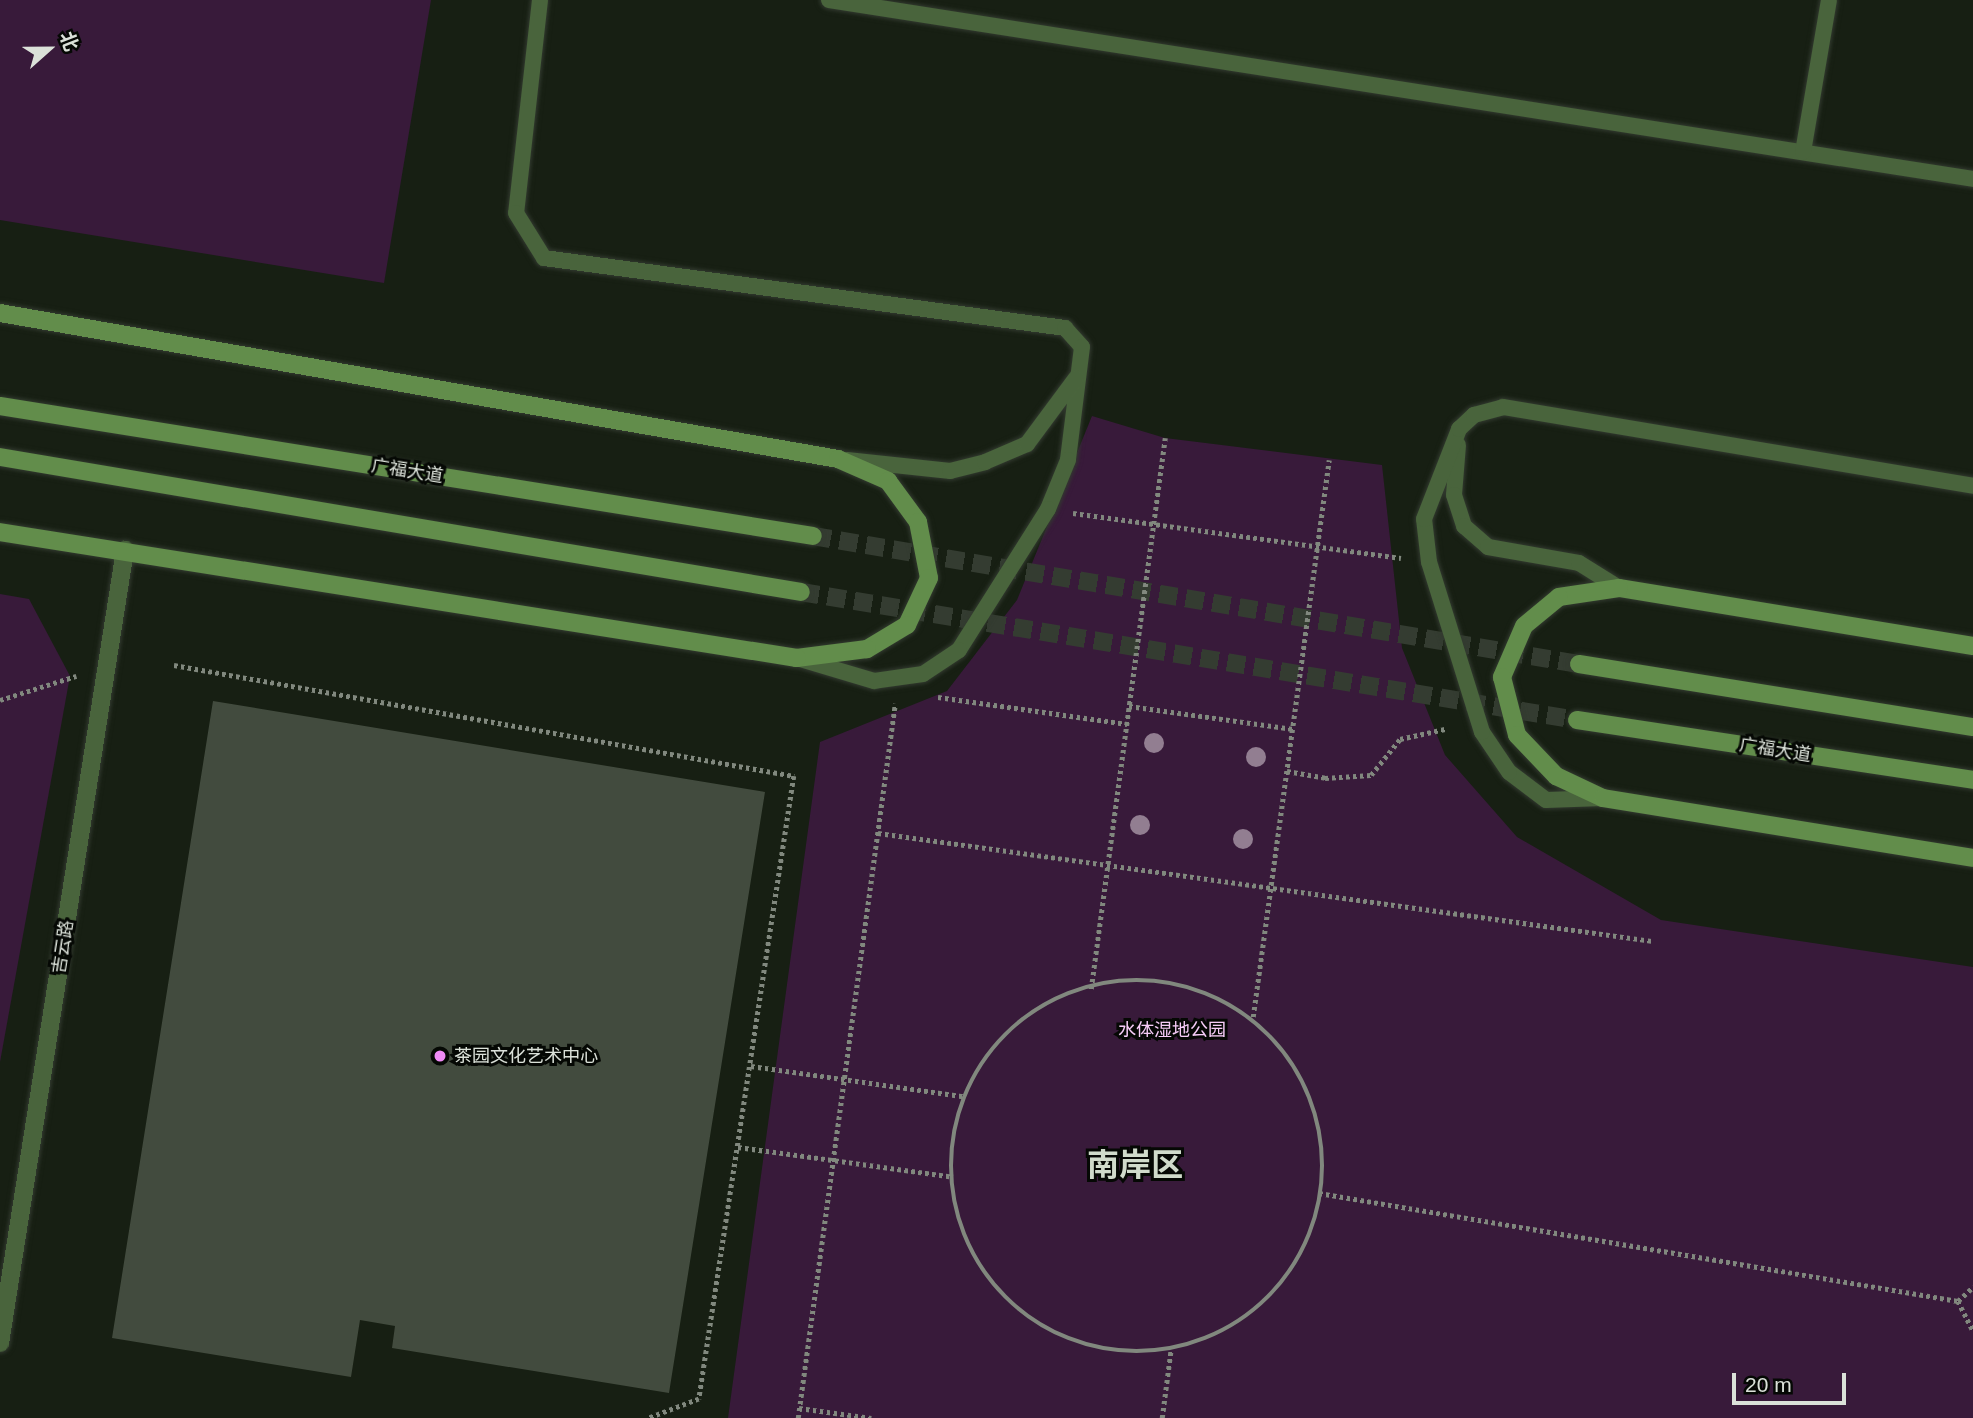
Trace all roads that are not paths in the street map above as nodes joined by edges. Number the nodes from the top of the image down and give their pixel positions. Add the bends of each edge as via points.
1 (540, 0) edge
2 (829, 0) edge
3 (1829, 0) edge
4 (1803, 152) junction
5 (1973, 179) edge
6 (0, 313) edge
7 (1078, 376) junction
8 (0, 406) edge
9 (1459, 429) junction
10 (0, 457) edge
11 (838, 459) junction
12 (1973, 486) edge
13 (0, 532) edge
14 (813, 536) tunnel mouth
15 (125, 550) junction
16 (1619, 588) junction
17 (801, 592) tunnel mouth
18 (1973, 646) edge
19 (797, 658) junction
20 (1579, 664) tunnel mouth
21 (1577, 720) tunnel mouth
22 (1973, 727) edge
23 (1973, 780) edge
24 (1604, 799) junction
25 (1973, 858) edge
26 (0, 1343) edge

1 - 7 lane via 516,213 544,258 1065,328 1082,347
2 - 4 lane
3 - 4 lane
4 - 5 lane
6 - 11 main road
7 - 11 lane via 1027,444 985,462 950,471
7 - 19 lane via 1068,460 1048,509 959,650 898,684
8 - 14 main road, 广福大道
9 - 12 lane via 1474,415 1503,407
9 - 16 lane via 1454,495 1464,526 1488,547 1579,564
9 - 24 lane via 1424,519 1429,562 1482,732 1508,772 1546,800
10 - 17 main road
11 - 19 main road via 888,481 918,523 929,578 907,625 867,649
13 - 15 main road
15 - 19 main road
15 - 26 street, 吉云路
16 - 18 main road
16 - 24 main road via 1559,597 1524,626 1502,677 1517,734 1556,776
20 - 22 main road
21 - 23 main road, 广福大道
24 - 25 main road

